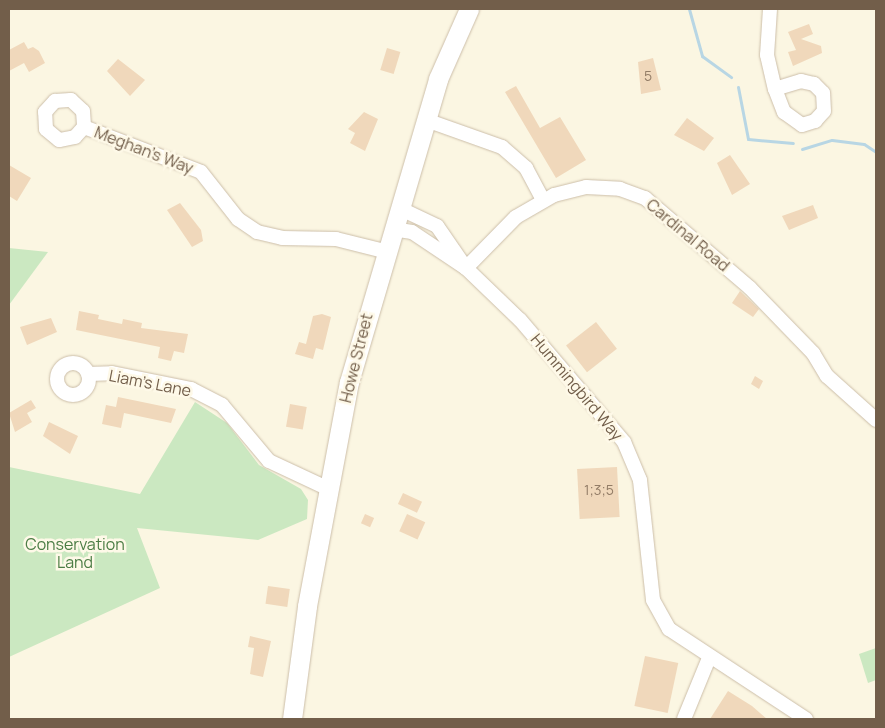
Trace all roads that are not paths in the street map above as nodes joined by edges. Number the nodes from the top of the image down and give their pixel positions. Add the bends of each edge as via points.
1 (469, 9) edge
2 (770, 9) edge
3 (775, 89) dead end
4 (426, 120) junction
5 (84, 127) dead end
6 (543, 200) junction
7 (399, 208) junction
8 (393, 229) junction
9 (384, 251) junction
10 (466, 268) junction
11 (88, 374) dead end
12 (876, 420) edge
13 (327, 488) junction
14 (709, 658) junction
15 (292, 719) edge
16 (684, 719) edge
17 (806, 719) edge

1 - 4 street, Howe Street via 438,79
2 - 3 street via 767,55
4 - 6 street via 502,146 526,168
4 - 7 street, Howe Street
5 - 9 street, Meghan's Way via 201,172 238,219 258,232 282,238 336,239
6 - 10 street, Cardinal Road via 516,217
6 - 12 street, Cardinal Road via 586,187 620,189 645,198 750,288 813,353 827,376
7 - 8 street, Howe Street
7 - 10 street, Hummingbird Way via 437,226
8 - 9 street, Howe Street
8 - 10 street, Hummingbird Way via 412,232
9 - 13 street, Howe Street via 349,382
10 - 14 street, Hummingbird Way via 520,320 624,442 640,480 653,600 669,629
11 - 13 street, Liam's Lane via 112,373 191,389 222,405 269,461
13 - 15 street, Howe Street
14 - 16 street
14 - 17 street, Hummingbird Way

